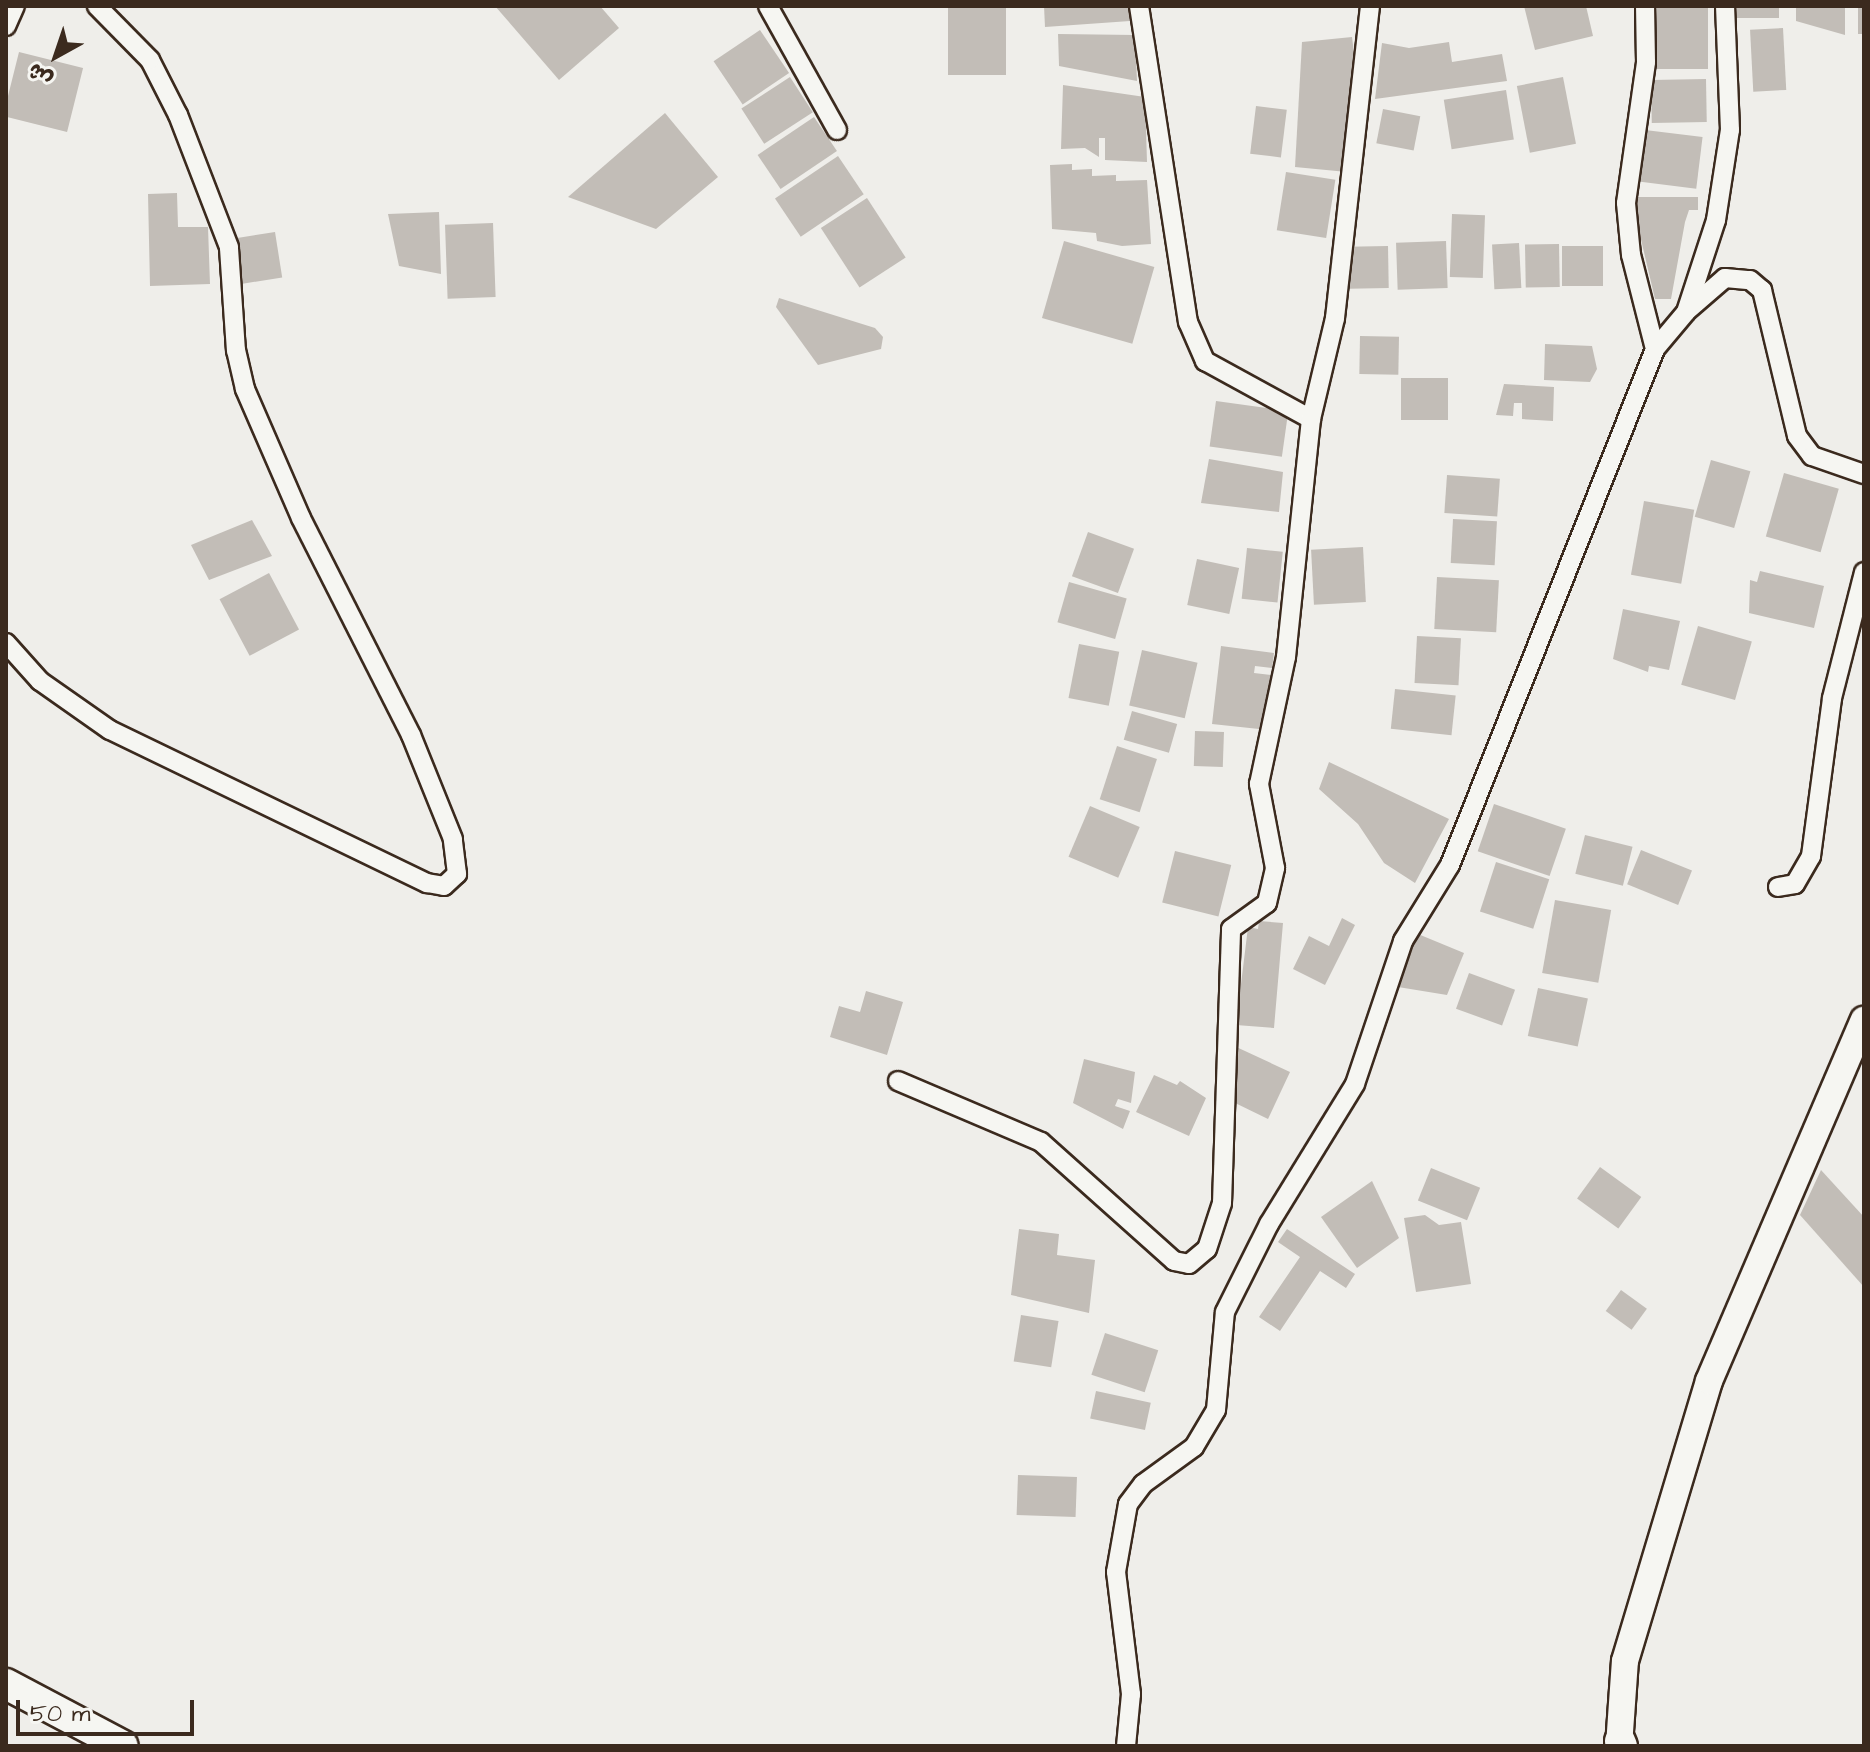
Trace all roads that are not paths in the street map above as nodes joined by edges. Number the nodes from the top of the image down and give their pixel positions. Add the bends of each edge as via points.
1 (15, 6) edge
2 (97, 6) edge
3 (768, 6) edge
4 (1139, 6) edge
5 (1370, 6) edge
6 (1645, 6) edge
7 (1725, 6) edge
8 (6, 26) edge
9 (837, 130) dead end
10 (1686, 312) junction
11 (1655, 349) junction
12 (1311, 419) junction
13 (1864, 474) edge
14 (1864, 572) edge
15 (6, 643) edge
16 (1778, 887) dead end
17 (1864, 1020) edge
18 (898, 1081) dead end
19 (6, 1684) edge
20 (1618, 1745) edge
21 (123, 1746) edge
22 (1126, 1746) edge

1 - 8 street
2 - 15 street via 150,60 178,115 229,247 236,351 245,389 301,518 411,735 453,839 457,874 444,886 427,883 110,730 40,681
3 - 9 street
4 - 12 street via 1188,322 1205,361
5 - 12 street via 1335,318
6 - 11 street via 1646,62 1626,203
7 - 10 street via 1730,130 1716,220
10 - 11 street
10 - 13 street via 1725,278 1750,280 1762,290 1797,436 1812,456
11 - 22 street via 1450,865 1403,941 1355,1084 1269,1224 1225,1312 1216,1410 1194,1447 1143,1484 1128,1504 1116,1572 1131,1694
12 - 18 street via 1286,657 1259,784 1275,868 1267,903 1231,929 1222,1203 1207,1249 1189,1264 1174,1261 1041,1142
14 - 16 street via 1832,698 1811,856 1795,884
17 - 20 main road via 1709,1381 1625,1661
19 - 21 highway

